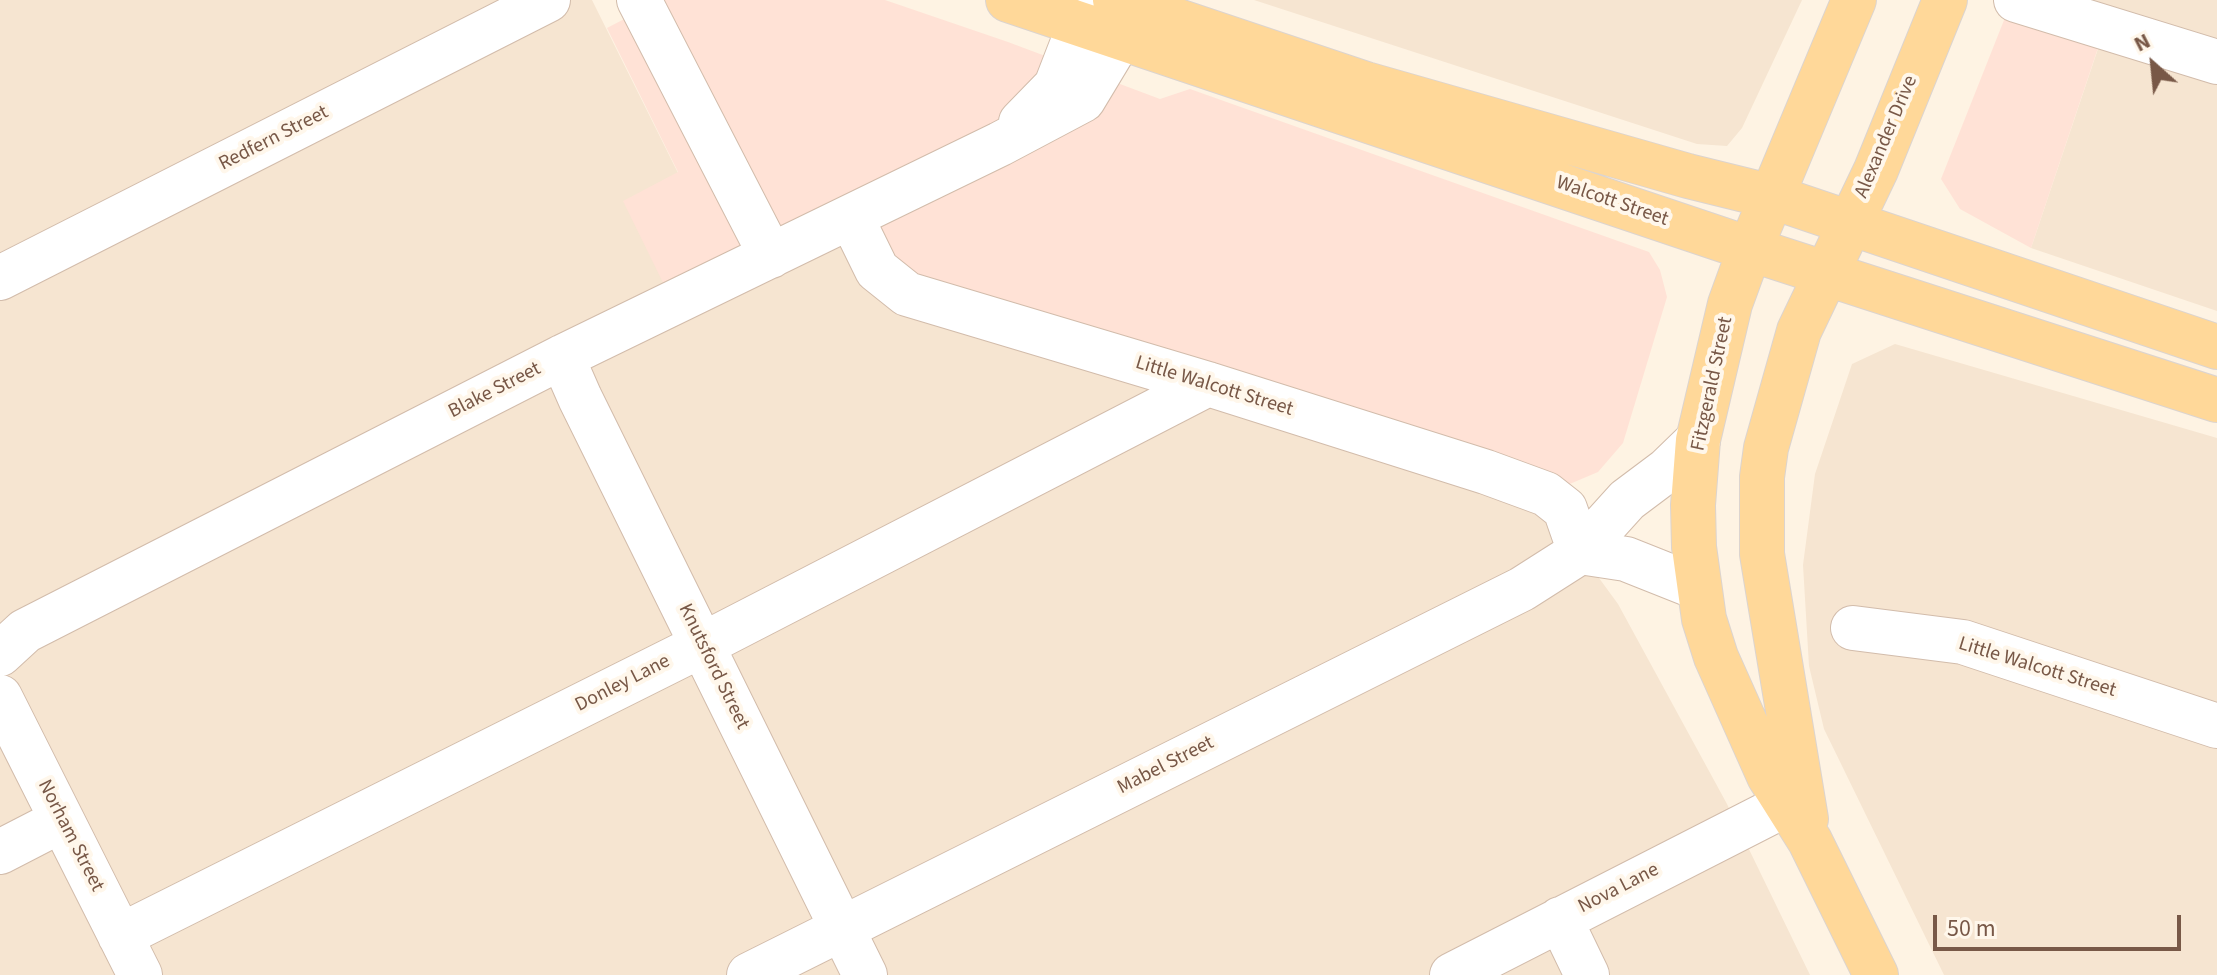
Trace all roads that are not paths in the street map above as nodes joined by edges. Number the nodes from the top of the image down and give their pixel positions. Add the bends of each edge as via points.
1 (548, 0) edge
2 (639, 0) edge
3 (1008, 0) edge
4 (1854, 0) edge
5 (1945, 0) edge
6 (2016, 0) edge
7 (1113, 13) edge
8 (2217, 62) edge
9 (1773, 197) junction
10 (851, 217) junction
11 (1850, 221) junction
12 (1750, 249) junction
13 (771, 256) junction
14 (1825, 273) junction
15 (0, 278) edge
16 (2217, 347) edge
17 (562, 357) junction
18 (1208, 384) junction
19 (2217, 400) edge
20 (1698, 440) junction
21 (1580, 552) junction
22 (1699, 588) junction
23 (1853, 628) dead end
24 (702, 645) junction
25 (0, 654) edge
26 (0, 697) edge
27 (2217, 726) edge
28 (1787, 804) junction
29 (62, 820) junction
30 (1810, 841) junction
31 (0, 852) edge
32 (1560, 919) junction
33 (842, 928) junction
34 (120, 936) junction
35 (140, 975) edge
36 (749, 975) edge
37 (865, 975) edge
38 (1452, 975) edge
39 (1587, 975) edge
40 (1876, 975) edge

1 - 15 street, Redfern Street
2 - 13 street
3 - 7 main road, Walcott Street
4 - 9 main road
5 - 11 main road, Alexander Drive
6 - 8 street
7 - 9 main road, Walcott Street
7 - 10 street, Blake Street via 1083,100
7 - 12 main road, Walcott Street
9 - 11 main road, Walcott Street
9 - 12 main road, Fitzgerald Street
10 - 13 street, Blake Street
10 - 18 street, Little Walcott Street via 877,270 907,294
11 - 14 main road, Alexander Drive
11 - 16 main road, Walcott Street
12 - 14 main road, Walcott Street
12 - 20 main road, Fitzgerald Street via 1730,304
13 - 17 street, Blake Street
14 - 19 main road, Walcott Street
14 - 30 main road, Fitzgerald Street via 1799,331 1773,417 1762,477 1762,554
17 - 24 street, Knutsford Street
17 - 25 street, Blake Street via 25,631
18 - 21 street, Little Walcott Street via 1546,494 1565,509
18 - 24 street, Donley Lane
20 - 21 street, Mabel Street via 1627,500
20 - 22 main road, Fitzgerald Street via 1693,505
21 - 22 street via 1626,559
21 - 33 street, Mabel Street via 1522,589
22 - 28 main road, Fitzgerald Street via 1716,657 1769,776
23 - 27 street, Little Walcott Street via 1963,642
24 - 33 street, Knutsford Street
24 - 34 street, Donley Lane
26 - 29 street, Norham Street
28 - 30 main road, Fitzgerald Street
28 - 32 street, Nova Lane
29 - 31 street
29 - 34 street, Norham Street
30 - 40 main road, Fitzgerald Street
32 - 38 street, Nova Lane
32 - 39 street
33 - 36 street, Mabel Street
33 - 37 street, Knutsford Street
34 - 35 street, Norham Street

